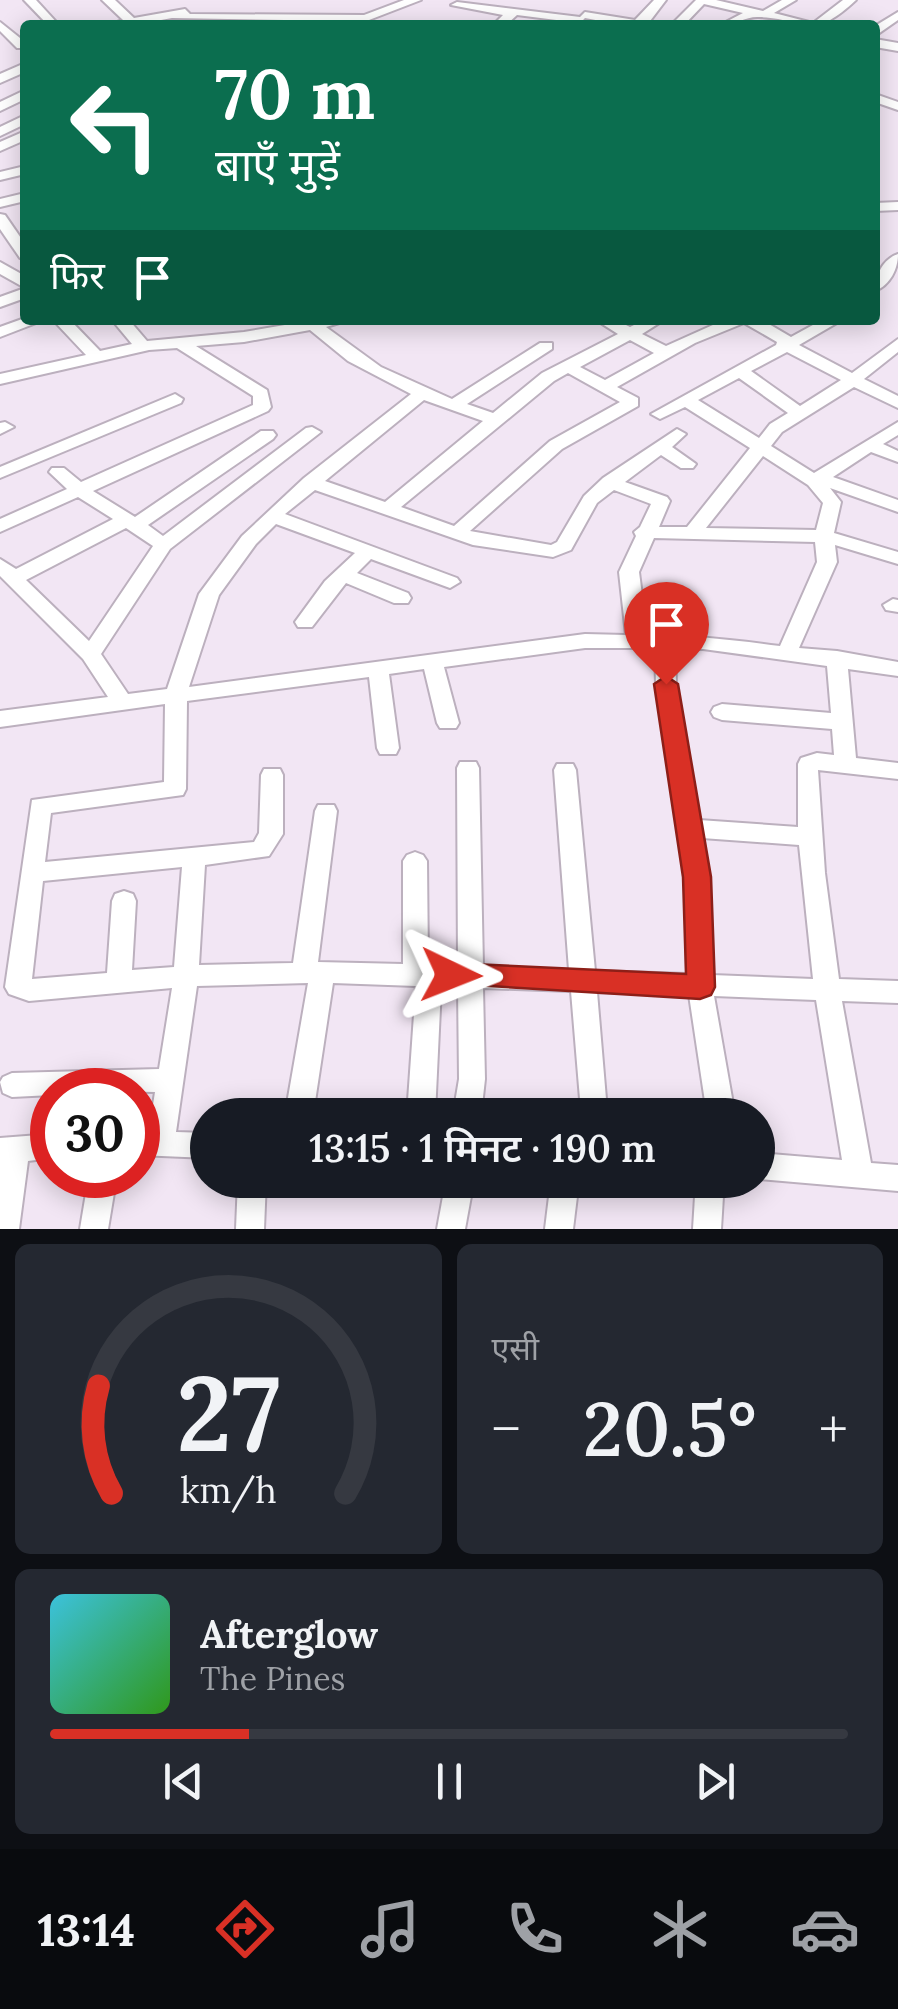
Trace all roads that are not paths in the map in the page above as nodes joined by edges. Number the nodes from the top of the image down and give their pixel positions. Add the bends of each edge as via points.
1 (30, 0) edge
2 (108, 0) edge
3 (161, 0) edge
4 (415, 0) edge
5 (602, 0) edge
6 (660, 0) edge
7 (790, 0) edge
8 (850, 0) edge
9 (708, 1) edge
10 (457, 5) dead end
11 (306, 10) dead end
12 (762, 12) junction
13 (182, 14) edge
14 (364, 18) junction
15 (50, 20) edge
16 (130, 20) edge
17 (144, 20) edge
18 (228, 20) edge
19 (270, 20) edge
20 (359, 20) edge
21 (498, 20) edge
22 (580, 20) edge
23 (643, 20) edge
24 (683, 20) edge
25 (740, 20) edge
26 (791, 20) edge
27 (813, 20) edge
28 (0, 25) edge
29 (20, 42) edge
30 (4, 224) edge
31 (20, 248) edge
32 (898, 258) edge
33 (880, 279) edge
34 (66, 325) edge
35 (124, 325) edge
36 (314, 325) joint
37 (613, 325) edge
38 (646, 325) edge
39 (727, 325) edge
40 (758, 325) edge
41 (824, 325) edge
42 (628, 334) junction
43 (179, 342) junction
44 (786, 343) junction
45 (898, 344) edge
46 (143, 346) junction
47 (546, 346) dead end
48 (667, 353) junction
49 (96, 356) junction
50 (566, 366) junction
51 (743, 373) junction
52 (0, 378) edge
53 (852, 380) junction
54 (607, 386) junction
55 (421, 394) junction
56 (174, 399) dead end
57 (686, 400) junction
58 (898, 403) edge
59 (454, 406) junction
60 (660, 414) dead end
61 (802, 415) junction
62 (493, 419) junction
63 (898, 426) edge
64 (312, 432) dead end
65 (677, 434) dead end
66 (267, 435) dead end
67 (870, 445) junction
68 (660, 446) junction
69 (758, 450) junction
70 (898, 457) edge
71 (687, 464) dead end
72 (58, 472) dead end
73 (0, 474) edge
74 (816, 479) junction
75 (310, 482) junction
76 (609, 482) junction
77 (77, 490) junction
78 (898, 506) edge
79 (386, 510) junction
80 (273, 516) junction
81 (130, 523) junction
82 (0, 526) edge
83 (643, 532) junction
84 (694, 532) junction
85 (456, 534) junction
86 (824, 536) junction
87 (164, 545) junction
88 (366, 554) junction
89 (898, 558) edge
90 (343, 574) junction
91 (8, 577) edge
92 (450, 582) dead end
93 (401, 598) dead end
94 (305, 622) dead end
95 (638, 639) junction
96 (665, 639) junction
97 (788, 652) junction
98 (90, 654) junction
99 (836, 658) junction
100 (432, 660) junction
101 (378, 668) junction
102 (898, 669) edge
103 (176, 693) junction
104 (121, 700) junction
105 (722, 712) dead end
106 (0, 719) edge
107 (842, 722) junction
108 (448, 723) dead end
109 (388, 748) dead end
110 (846, 764) junction
111 (468, 768) dead end
112 (565, 770) dead end
113 (898, 770) edge
114 (272, 776) dead end
115 (326, 811) dead end
116 (688, 828) junction
117 (808, 837) junction
118 (194, 857) junction
119 (416, 861) dead end
120 (31, 873) junction
121 (124, 902) dead end
122 (313, 972) junction
123 (422, 975) junction
124 (472, 975) junction
125 (186, 976) junction
126 (583, 981) junction
127 (119, 983) junction
128 (700, 987) junction
129 (825, 990) junction
130 (898, 992) edge
131 (170, 1080) junction
132 (12, 1085) dead end
133 (301, 1098) edge
134 (421, 1098) edge
135 (470, 1098) edge
136 (593, 1098) edge
137 (718, 1098) edge
138 (160, 1112) edge
139 (160, 1144) edge
140 (190, 1145) edge
141 (8, 1151) edge
142 (775, 1168) edge
143 (859, 1176) junction
144 (898, 1178) edge
145 (99, 1198) edge
146 (251, 1198) edge
147 (457, 1198) edge
148 (562, 1198) edge
149 (709, 1198) edge
150 (4, 1229) edge
151 (94, 1229) edge
152 (250, 1229) edge
153 (451, 1229) edge
154 (558, 1229) edge
155 (707, 1229) edge

1 - 15 street
2 - 16 street
3 - 13 street
4 - 14 street
5 - 22 street
6 - 23 street
7 - 12 street
8 - 27 street
9 - 12 street
9 - 24 street
10 - 21 street
11 - 13 street
12 - 25 street
12 - 26 street
13 - 17 street
13 - 18 street
14 - 19 street
14 - 20 street
28 - 29 street
30 - 31 street
32 - 33 street
34 - 49 street
35 - 46 street
36 - 43 street
36 - 55 street via 342,351
37 - 42 street
38 - 42 street
39 - 48 street
40 - 44 street
41 - 44 street
42 - 48 street
42 - 50 street
43 - 46 street
43 - 77 street via 261,394 262,407
44 - 51 street
44 - 53 street
45 - 53 street
46 - 49 street
47 - 59 street
48 - 54 street
49 - 52 street
50 - 54 street
50 - 62 street
51 - 57 street
51 - 61 street
53 - 58 street
53 - 61 street
54 - 85 street via 632,402 556,445
55 - 59 street
55 - 75 street
56 - 73 street
57 - 60 street
57 - 69 street
59 - 62 street
61 - 69 street via 776,428
62 - 79 street
63 - 67 street
64 - 87 street
65 - 68 street
66 - 81 street
67 - 70 street
67 - 74 street
68 - 71 street
68 - 76 street
69 - 74 street
69 - 84 street
72 - 77 street
74 - 78 street
74 - 86 street via 832,502
75 - 79 street
75 - 80 street
76 - 83 street via 660,500
76 - 85 street via 583,508 558,550
77 - 81 street
77 - 82 street
79 - 85 street
80 - 88 street
80 - 103 street via 208,594
81 - 87 street
81 - 91 street
83 - 84 street
83 - 95 street via 629,572
84 - 86 street
86 - 89 street
86 - 97 street via 827,562
87 - 98 street
88 - 90 street
88 - 92 street
90 - 93 street
90 - 94 street
91 - 98 street
95 - 96 street
95 - 100 street
96 - 97 street
96 - 116 street
97 - 99 street
98 - 104 street
99 - 102 street
99 - 107 street
100 - 101 street
100 - 108 street
101 - 103 street
101 - 109 street
103 - 104 street
103 - 120 street via 175,789 43,803
104 - 106 street
105 - 107 street
107 - 110 street
110 - 113 street
110 - 117 street via 808,764
111 - 124 street
112 - 126 street
114 - 118 street via 267,846
115 - 122 street
116 - 117 street
116 - 128 street via 697,877
117 - 129 street
118 - 120 street
118 - 125 street
119 - 123 street
120 - 127 street via 18,987
121 - 127 street
122 - 123 street
122 - 125 street
122 - 133 street
123 - 124 street
123 - 134 street
124 - 126 street
124 - 135 street
125 - 127 street
125 - 131 street
126 - 128 street
126 - 136 street
128 - 129 street
128 - 137 street
129 - 130 street
129 - 143 street
131 - 132 street
131 - 138 street
139 - 140 street
141 - 150 street
142 - 143 street
143 - 144 street
145 - 151 street
146 - 152 street
147 - 153 street
148 - 154 street
149 - 155 street

